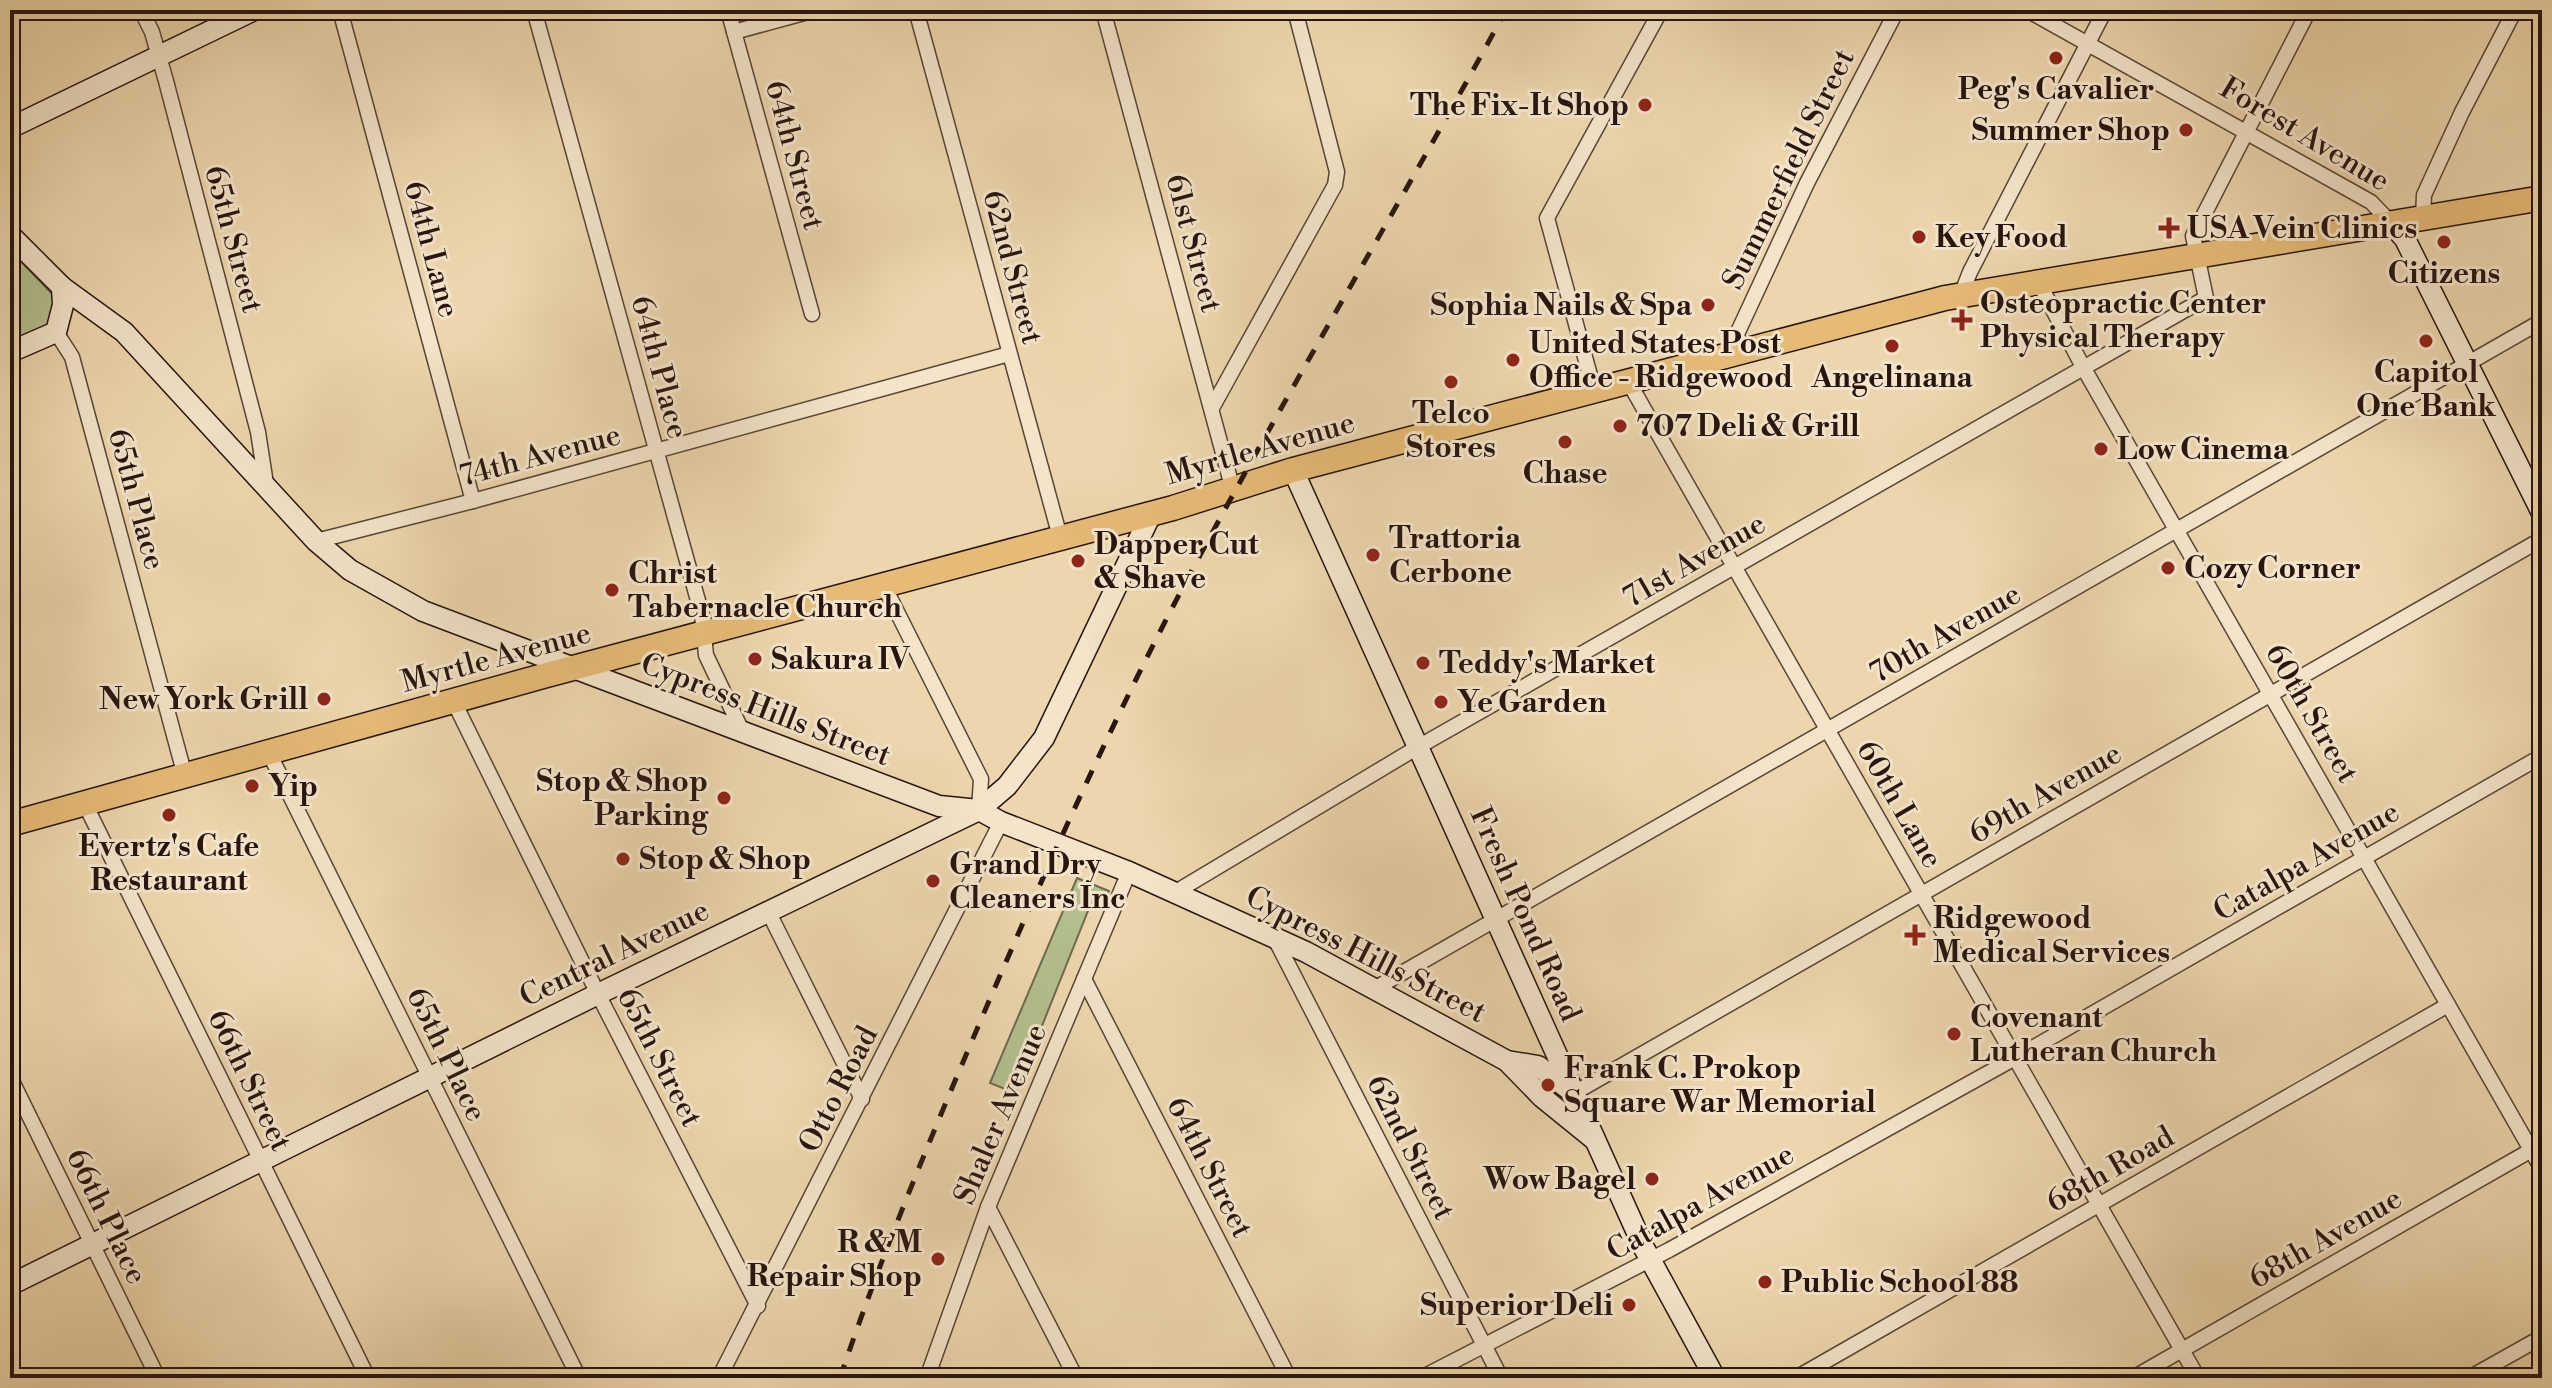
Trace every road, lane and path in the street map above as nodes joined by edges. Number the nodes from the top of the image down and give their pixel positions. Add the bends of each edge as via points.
1 (141, 10) edge
2 (254, 10) edge
3 (340, 10) edge
4 (534, 10) edge
5 (728, 10) edge
6 (815, 10) edge
7 (916, 10) edge
8 (1103, 10) edge
9 (1295, 10) edge
10 (1661, 10) edge
11 (1897, 10) edge
12 (2027, 10) edge
13 (2105, 10) edge
14 (2309, 10) edge
15 (2515, 10) edge
16 (734, 32) junction
17 (2088, 44) junction
18 (159, 56) junction
19 (10, 128) edge
20 (2246, 131) junction
21 (2542, 198) edge
22 (2423, 218) junction
23 (2391, 223) junction
24 (10, 235) edge
25 (2197, 255) junction
26 (2039, 283) junction
27 (62, 287) junction
28 (1961, 295) junction
29 (812, 314) dead end
30 (2542, 321) edge
31 (56, 332) junction
32 (10, 352) edge
33 (1741, 353) junction
34 (1009, 354) junction
35 (2468, 364) junction
36 (2083, 367) junction
37 (1628, 381) junction
38 (1594, 390) junction
39 (1212, 408) junction
40 (656, 450) junction
41 (1293, 470) junction
42 (266, 484) junction
43 (1233, 490) junction
44 (473, 501) junction
45 (2542, 513) edge
46 (1151, 514) junction
47 (2177, 531) junction
48 (1060, 537) junction
49 (2542, 539) edge
50 (316, 541) junction
51 (1734, 567) junction
52 (884, 586) junction
53 (704, 633) junction
54 (575, 668) junction
55 (2271, 694) junction
56 (454, 702) junction
57 (1828, 730) junction
58 (743, 733) junction
59 (1418, 747) junction
60 (269, 753) junction
61 (2542, 756) edge
62 (185, 776) junction
63 (85, 804) junction
64 (979, 810) junction
65 (1001, 822) junction
66 (10, 824) edge
67 (2365, 858) junction
68 (1129, 872) junction
69 (1174, 893) junction
70 (1921, 894) junction
71 (768, 911) junction
72 (1496, 920) junction
73 (1275, 939) junction
74 (1084, 979) junction
75 (1374, 989) junction
76 (598, 994) junction
77 (2448, 1005) junction
78 (2015, 1058) junction
79 (1507, 1061) junction
80 (10, 1077) edge
81 (429, 1078) junction
82 (1574, 1093) junction
83 (862, 1099) junction
84 (1595, 1140) junction
85 (2536, 1147) edge
86 (260, 1161) junction
87 (2542, 1169) edge
88 (2099, 1205) junction
89 (988, 1207) junction
90 (92, 1244) junction
91 (1650, 1261) junction
92 (10, 1285) edge
93 (758, 1306) junction
94 (2542, 1337) edge
95 (1484, 1346) junction
96 (2182, 1350) junction
97 (158, 1378) edge
98 (368, 1378) edge
99 (579, 1378) edge
100 (719, 1378) edge
101 (927, 1378) edge
102 (1076, 1378) edge
103 (1289, 1378) edge
104 (1421, 1378) edge
105 (1501, 1378) edge
106 (1715, 1378) edge
107 (1796, 1378) edge
108 (2133, 1378) edge
109 (2198, 1378) edge
110 (2469, 1378) edge

1 - 18 street, 65th Street
2 - 18 main road
3 - 44 street, 64th Lane
4 - 40 street, 64th Place
5 - 16 street, 64th Street
6 - 16 street
7 - 34 street, 62nd Street
8 - 39 street, 61st Street
9 - 39 street via 1337,172 1335,185
10 - 38 street via 1547,218
11 - 33 street, Summerfield Street via 1807,183 1737,334
12 - 17 street, Forest Avenue
13 - 17 street
14 - 20 street
15 - 22 street via 2424,195
16 - 29 street, 64th Street
17 - 20 street, Forest Avenue
17 - 28 street
18 - 19 main road
18 - 42 street, 65th Street via 258,432
20 - 23 street, Forest Avenue via 2371,202
20 - 25 street via 2193,236
21 - 22 main road, Myrtle Avenue
22 - 23 main road, Myrtle Avenue
23 - 25 main road, Myrtle Avenue
23 - 35 main road, Forest Avenue via 2405,239
24 - 27 main road, Cypress Hills Street
25 - 26 main road, Myrtle Avenue
25 - 36 street, 71st Avenue via 2206,298
26 - 28 main road, Myrtle Avenue
26 - 36 street, 60th Street
27 - 31 main road
27 - 42 main road, Cypress Hills Street via 124,332
28 - 33 main road, Myrtle Avenue
30 - 35 street, 70th Avenue
31 - 32 main road
31 - 62 street, 65th Place via 72,357
33 - 37 main road, Myrtle Avenue
34 - 40 street, 74th Avenue
34 - 48 street, 62nd Street
35 - 45 main road, Forest Avenue
35 - 47 street, 70th Avenue
36 - 47 street, 60th Street
36 - 51 street, 71st Avenue
37 - 38 main road, Myrtle Avenue
37 - 51 street, 60th Lane
38 - 41 main road, Myrtle Avenue
39 - 43 street, 61st Street
40 - 44 street, 74th Avenue
40 - 53 street, 64th Place
41 - 43 main road, Myrtle Avenue
41 - 59 main road, Fresh Pond Road
42 - 50 main road, Cypress Hills Street
43 - 46 main road, Myrtle Avenue
44 - 50 street, 74th Avenue
46 - 48 main road, Myrtle Avenue
46 - 64 main road, Central Avenue via 1044,738 1007,786
47 - 55 street, 60th Street
47 - 57 street, 70th Avenue
48 - 52 main road, Myrtle Avenue
49 - 55 street, 69th Avenue
50 - 54 main road, Cypress Hills Street via 350,570 423,611
51 - 57 street, 60th Lane
51 - 59 street, 71st Avenue
52 - 53 main road, Myrtle Avenue
52 - 64 street via 981,779
53 - 54 main road, Myrtle Avenue
53 - 58 street, 64th Place via 706,655
54 - 56 main road, Myrtle Avenue
54 - 58 main road, Cypress Hills Street
55 - 67 street, 60th Street
55 - 70 street, 69th Avenue
56 - 60 main road, Myrtle Avenue
56 - 76 street, 65th Street
57 - 70 street, 60th Lane
57 - 72 street, 70th Avenue
58 - 64 main road, Cypress Hills Street via 939,806
59 - 69 street, 71st Avenue
59 - 72 main road, Fresh Pond Road
60 - 62 main road, Myrtle Avenue
60 - 81 street, 65th Place
61 - 67 street, Catalpa Avenue
62 - 63 main road, Myrtle Avenue
63 - 66 main road, Myrtle Avenue
63 - 86 street, 66th Street
64 - 65 main road, Cypress Hills Street
64 - 71 main road, Central Avenue
65 - 68 main road, Cypress Hills Street
65 - 83 street, Otto Road
67 - 77 street, 60th Street
67 - 78 street, Catalpa Avenue
68 - 69 main road, Cypress Hills Street
68 - 74 street, Shaler Avenue
69 - 73 main road, Cypress Hills Street
70 - 78 street, 60th Lane
70 - 82 street, 69th Avenue
71 - 76 main road, Central Avenue
71 - 83 street
72 - 75 street, 70th Avenue
72 - 82 main road, Fresh Pond Road
73 - 75 main road, Cypress Hills Street
73 - 95 street, 62nd Street
74 - 89 street, Shaler Avenue
74 - 103 street, 64th Street
75 - 79 main road, Cypress Hills Street
76 - 81 main road, Central Avenue
76 - 93 street, 65th Street
77 - 85 street, 60th Street
77 - 88 street, 68th Road
78 - 88 street, 60th Lane
78 - 91 street, Catalpa Avenue
79 - 82 main road, Cypress Hills Street via 1538,1066
79 - 84 main road, Cypress Hills Street
80 - 90 street, 66th Place
81 - 86 main road, Central Avenue
81 - 99 street, 65th Place
82 - 84 main road, Fresh Pond Road
83 - 93 street, Otto Road
84 - 91 main road, Fresh Pond Road
85 - 87 street, 60th Street
85 - 96 street, 68th Avenue
86 - 90 main road, Central Avenue
86 - 98 street, 66th Street
88 - 96 street, 60th Lane
88 - 107 street, 68th Road
89 - 101 street, Shaler Avenue
89 - 102 street
90 - 92 main road, Central Avenue
90 - 97 street, 66th Place
91 - 95 street, Catalpa Avenue
91 - 106 main road, Fresh Pond Road
93 - 100 street, Otto Road
94 - 110 street
95 - 104 street, Catalpa Avenue
95 - 105 street, 62nd Street
96 - 108 street, 68th Avenue
96 - 109 street, 60th Lane

